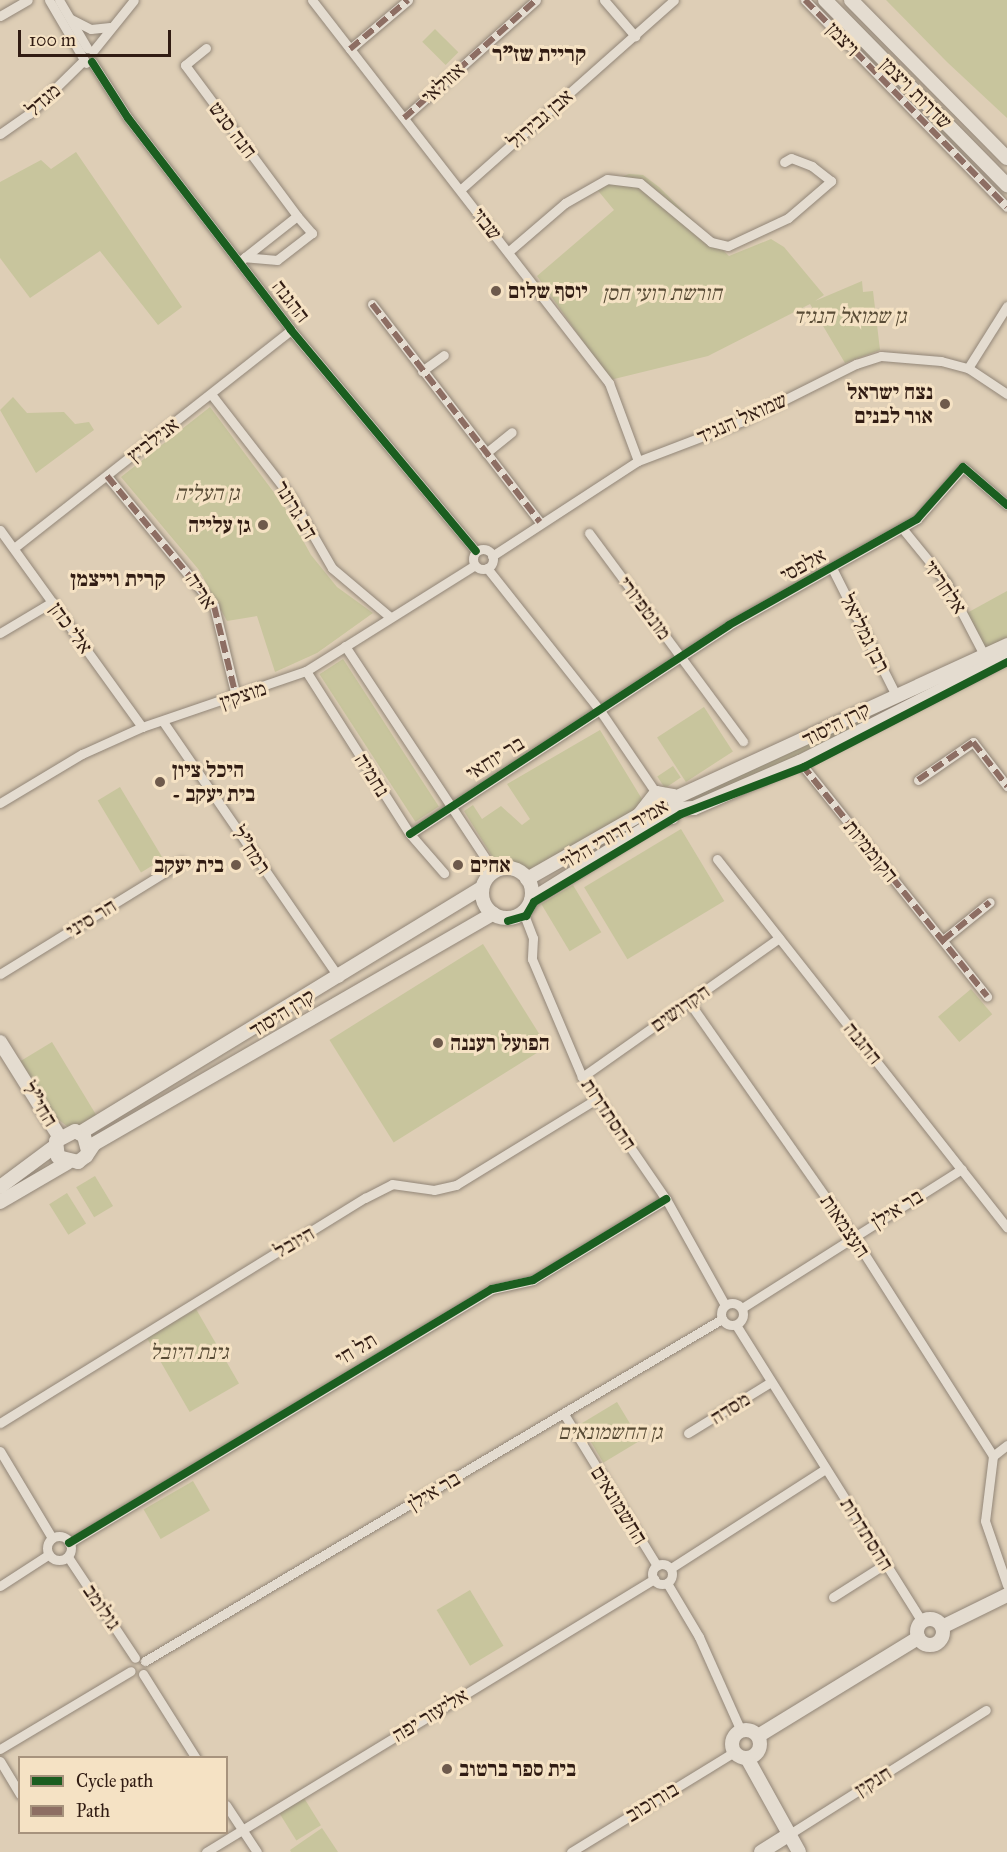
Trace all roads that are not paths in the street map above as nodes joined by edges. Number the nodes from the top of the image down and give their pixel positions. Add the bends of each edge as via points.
1 (28, 0) edge
2 (49, 0) edge
3 (59, 0) edge
4 (134, 0) edge
5 (312, 0) edge
6 (408, 0) edge
7 (536, 0) edge
8 (604, 0) edge
9 (674, 0) edge
10 (805, 0) edge
11 (825, 0) edge
12 (851, 0) edge
13 (0, 16) edge
14 (71, 19) junction
15 (110, 27) junction
16 (635, 36) junction
17 (206, 48) dead end
18 (350, 49) junction
19 (87, 55) junction
20 (404, 118) junction
21 (0, 134) edge
22 (1007, 158) edge
23 (784, 162) dead end
24 (1007, 185) edge
25 (460, 190) junction
26 (1007, 207) edge
27 (297, 216) junction
28 (508, 252) junction
29 (242, 260) junction
30 (372, 304) dead end
31 (1007, 306) edge
32 (291, 330) junction
33 (444, 355) dead end
34 (968, 368) junction
35 (422, 371) junction
36 (211, 394) junction
37 (1007, 394) edge
38 (512, 432) dead end
39 (486, 453) junction
40 (638, 461) junction
41 (107, 476) junction
42 (1007, 505) edge
43 (540, 522) junction
44 (902, 528) junction
45 (0, 530) edge
46 (588, 533) dead end
47 (14, 548) junction
48 (476, 551) junction
49 (492, 556) junction
50 (475, 565) junction
51 (487, 568) junction
52 (833, 570) junction
53 (52, 602) junction
54 (390, 617) junction
55 (0, 633) edge
56 (1007, 645) edge
57 (345, 646) junction
58 (981, 649) dead end
59 (681, 657) junction
60 (1007, 657) edge
61 (306, 671) junction
62 (236, 696) junction
63 (897, 697) junction
64 (601, 712) junction
65 (164, 723) junction
66 (142, 727) junction
67 (743, 741) dead end
68 (800, 762) junction
69 (918, 780) dead end
70 (1007, 786) edge
71 (652, 799) junction
72 (0, 802) edge
73 (676, 803) junction
74 (451, 807) junction
75 (659, 819) junction
76 (410, 834) junction
77 (717, 859) dead end
78 (181, 862) dead end
79 (494, 872) junction
80 (444, 873) dead end
81 (527, 879) junction
82 (482, 888) junction
83 (531, 900) junction
84 (990, 902) dead end
85 (523, 912) junction
86 (493, 914) junction
87 (778, 938) junction
88 (943, 940) junction
89 (0, 974) edge
90 (339, 978) junction
91 (987, 996) dead end
92 (689, 1002) junction
93 (0, 1042) edge
94 (582, 1077) junction
95 (598, 1098) junction
96 (80, 1133) junction
97 (57, 1141) junction
98 (88, 1151) junction
99 (67, 1163) junction
100 (962, 1169) junction
101 (0, 1187) edge
102 (666, 1199) junction
103 (0, 1202) edge
104 (1007, 1227) edge
105 (853, 1236) junction
106 (725, 1305) junction
107 (742, 1308) junction
108 (722, 1319) junction
109 (736, 1325) junction
110 (771, 1382) junction
111 (564, 1414) junction
112 (0, 1423) edge
113 (688, 1433) dead end
114 (1007, 1445) edge
115 (0, 1451) edge
116 (993, 1456) junction
117 (825, 1468) junction
118 (52, 1538) junction
119 (69, 1542) junction
120 (48, 1555) junction
121 (68, 1557) junction
122 (885, 1564) junction
123 (657, 1566) junction
124 (671, 1568) junction
125 (654, 1579) junction
126 (667, 1582) junction
127 (1007, 1585) edge
128 (0, 1586) edge
129 (1007, 1595) edge
130 (833, 1597) dead end
131 (922, 1622) junction
132 (942, 1628) junction
133 (918, 1638) junction
134 (135, 1658) junction
135 (145, 1661) junction
136 (131, 1671) junction
137 (143, 1674) junction
138 (986, 1710) dead end
139 (741, 1731) junction
140 (758, 1736) junction
141 (0, 1749) edge
142 (740, 1755) junction
143 (195, 1756) edge
144 (0, 1761) edge
145 (18, 1791) edge
146 (228, 1808) edge
147 (242, 1829) junction
148 (788, 1835) junction
149 (206, 1852) edge
150 (257, 1852) edge
151 (571, 1852) edge
152 (761, 1852) edge
153 (799, 1852) edge

1 - 13 street
2 - 19 street
3 - 14 street
4 - 15 street, מגדל
5 - 18 street, שבזי
6 - 18 street
7 - 20 street, אזולאי
8 - 16 street
9 - 16 street, אבן גבירול
10 - 26 street, ויצמן
11 - 24 street, שדרות ויצמן
12 - 22 street, שדרות ויצמן
14 - 15 street via 92,29
14 - 19 street
15 - 19 street, מגדל
16 - 25 street, אבן גבירול
17 - 27 street, חנה סנש via 185,65
18 - 20 street, שבזי
19 - 21 street, מגדל via 29,114
19 - 29 street, ההגנה
20 - 25 street, שבזי
23 - 28 street via 791,158 812,166 831,181 788,218 728,246 711,242 640,183 606,179 579,193
25 - 28 street, שבזי
27 - 29 street
27 - 29 street, חנה סנש via 312,233 277,260
28 - 40 street, שבזי via 609,383
29 - 32 street, ההגנה
30 - 35 street
31 - 34 street
32 - 36 street, אנילביץ
32 - 48 street, ההגנה
33 - 35 street
34 - 37 street, שמואל הנגיד
34 - 40 street, שמואל הנגיד via 916,356 881,356 740,422
35 - 39 street
36 - 41 street, אנילביץ
36 - 54 street, דב גרונר via 291,497 332,568
38 - 39 street
39 - 43 street
40 - 43 street, שמואל הנגיד
41 - 47 street, אנילביץ
41 - 62 street, אריה via 214,606
42 - 44 street, אלפסי via 963,467
43 - 49 street, שמואל הנגיד
44 - 52 street, אלפסי
44 - 58 street, אלחריזי via 946,582
45 - 47 street, אלי כהן
46 - 59 street, מונטפיורי
47 - 53 street, אלי כהן
48 - 49 street via 485,549
48 - 50 street
49 - 51 street
50 - 51 street
50 - 54 street, מוצקין
51 - 64 street
52 - 59 street, אלפסי
52 - 63 street, רבן גמליאל
53 - 55 street
53 - 66 street, אלי כהן
54 - 57 street, מוצקין
56 - 63 street, קרן היסוד
57 - 61 street, מוצקין
57 - 74 street
59 - 64 street, אלפסי
59 - 67 street, מונטפיורי
60 - 68 street, קרן היסוד
61 - 62 street, מוצקין
61 - 76 street, נחמיה
62 - 65 street, מוצקין
63 - 73 street, קרן היסוד
64 - 71 street
64 - 74 street, בר יוחאי
65 - 66 street, מוצקין
65 - 90 street, רמח"ל
66 - 72 street, מוצקין via 82,754
68 - 73 street, קרן היסוד via 694,808
68 - 88 street, הקוממיות
69 - 70 street via 973,742
71 - 73 street
71 - 75 street
71 - 81 street
73 - 75 street via 672,817
74 - 76 street, בר יוחאי
74 - 79 street
75 - 83 street
76 - 80 street, נחמיה
77 - 87 street, ההגנה
78 - 89 street, הר סיני
79 - 81 street via 508,868
79 - 82 street
81 - 83 street
82 - 86 street via 483,903
82 - 90 street, קרן היסוד
83 - 85 street
84 - 88 street
85 - 86 street via 507,918
85 - 94 street, ההסתדרות via 533,938 532,959
86 - 98 street, קרן היסוד
87 - 92 street, הקדושים
87 - 100 street, ההגנה
88 - 91 street, הקוממיות
90 - 96 street, קרן היסוד
92 - 94 street, הקדושים
92 - 105 street, העצמאות
93 - 97 street, החי"ל
94 - 95 street, ההסתדרות
95 - 102 street, ההסתדרות
95 - 112 street, היובל via 456,1185 434,1190 392,1184 365,1198
96 - 97 street
96 - 98 street
97 - 99 street, החי"ל
97 - 101 street
98 - 99 street, קרן היסוד via 78,1162
99 - 103 street
100 - 104 street, ההגנה
100 - 105 street, בר אילן
102 - 106 street, ההסתדרות
102 - 119 street, תל חי via 533,1280 492,1289
105 - 107 street, בר אילן
105 - 116 street, העצמאות
106 - 107 street
106 - 108 street
107 - 109 street
108 - 109 street
108 - 111 street, בר אילן
109 - 110 street, ההסתדרות
110 - 113 street, מסדה
110 - 117 street, ההסתדרות
111 - 123 street, החשמונאים
111 - 135 street, בר אילן
114 - 116 street
115 - 118 street
116 - 127 street via 985,1521
117 - 122 street, ההסתדרות
117 - 124 street
118 - 119 street
118 - 120 street
119 - 121 street
120 - 121 street via 58,1561
120 - 128 street
121 - 134 street, גולומב
122 - 130 street
122 - 131 street, ההסתדרות
123 - 124 street
123 - 125 street
124 - 126 street
125 - 126 street
125 - 147 street, אליעזר יפה
126 - 139 street via 699,1637
129 - 132 street
131 - 132 street via 932,1619
131 - 133 street
132 - 133 street via 934,1645
133 - 140 street
134 - 135 street
134 - 136 street
135 - 137 street
136 - 137 street
136 - 141 street
137 - 143 street
138 - 148 street, חנקין
139 - 140 street
139 - 142 street via 733,1738
140 - 142 street via 759,1751
142 - 148 street
142 - 151 street, בורוכוב
144 - 145 street
146 - 147 street
147 - 149 street, אליעזר יפה
147 - 150 street
148 - 152 street, חנקין
148 - 153 street

